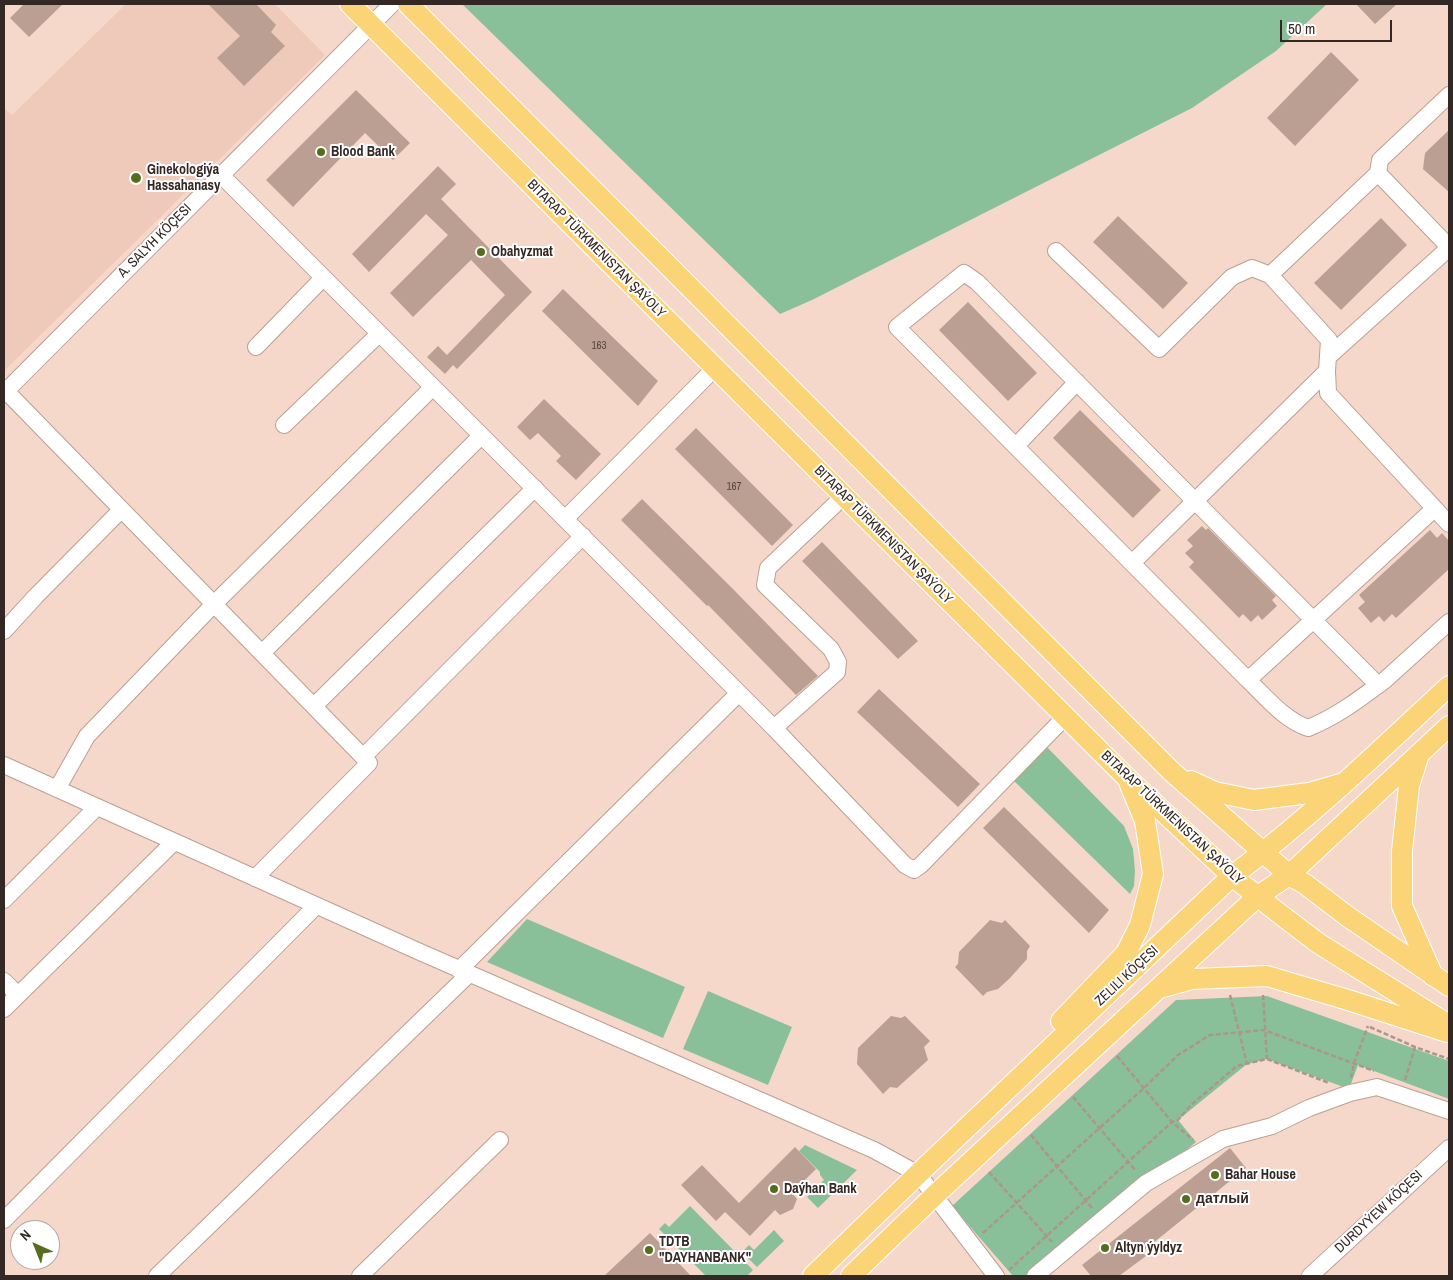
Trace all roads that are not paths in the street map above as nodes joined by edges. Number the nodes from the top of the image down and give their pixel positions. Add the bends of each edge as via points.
1 (350, 4) edge
2 (392, 4) edge
3 (408, 4) edge
4 (371, 24) junction
5 (1449, 96) edge
6 (1378, 173) junction
7 (221, 175) junction
8 (1449, 248) edge
9 (1056, 251) dead end
10 (1270, 275) junction
11 (324, 278) junction
12 (379, 334) junction
13 (256, 347) dead end
14 (1327, 364) junction
15 (715, 368) junction
16 (1077, 382) junction
17 (433, 387) junction
18 (5, 392) edge
19 (284, 426) dead end
20 (481, 436) junction
21 (1016, 446) junction
22 (535, 488) junction
23 (844, 496) junction
24 (1195, 501) junction
25 (1434, 508) junction
26 (120, 510) junction
27 (565, 519) junction
28 (1449, 524) edge
29 (583, 536) junction
30 (1132, 562) junction
31 (214, 604) junction
32 (1313, 620) junction
33 (1449, 622) edge
34 (4, 631) edge
35 (262, 653) junction
36 (1248, 680) junction
37 (1378, 685) junction
38 (1449, 686) edge
39 (739, 693) junction
40 (314, 706) junction
41 (1065, 717) junction
42 (1449, 726) edge
43 (774, 728) junction
44 (1420, 754) junction
45 (363, 757) junction
46 (4, 765) edge
47 (1171, 771) junction
48 (1127, 778) junction
49 (1344, 783) junction
50 (57, 789) junction
51 (97, 807) junction
52 (174, 842) junction
53 (1263, 853) junction
54 (1289, 875) junction
55 (1232, 876) junction
56 (254, 878) junction
57 (1258, 896) junction
58 (4, 900) edge
59 (316, 906) junction
60 (464, 972) junction
61 (4, 981) edge
62 (1441, 981) edge
63 (1159, 988) junction
64 (18, 996) junction
65 (4, 1010) edge
66 (1449, 1024) edge
67 (1449, 1032) edge
68 (1062, 1038) junction
69 (1449, 1111) edge
70 (500, 1140) dead end
71 (1449, 1148) edge
72 (918, 1174) junction
73 (935, 1195) junction
74 (4, 1220) edge
75 (157, 1276) edge
76 (360, 1276) edge
77 (813, 1276) edge
78 (851, 1276) edge
79 (996, 1276) edge
80 (1035, 1276) edge
81 (1310, 1276) edge

1 - 4 main road, BITARAP TÜRKMENISTAN ŞAÝOLY
2 - 4 street, A. SALYH KÖÇESI
3 - 47 main road
4 - 7 street, A. SALYH KÖÇESI
4 - 15 main road, BITARAP TÜRKMENISTAN ŞAÝOLY
5 - 6 street via 1380,160
6 - 8 street
6 - 10 street
7 - 11 street
7 - 18 street, A. SALYH KÖÇESI
8 - 14 street
9 - 10 street via 1158,349 1232,277 1252,268
10 - 14 street via 1329,340
11 - 12 street
11 - 13 street
12 - 17 street
12 - 19 street
14 - 24 street
14 - 25 street via 1328,393
15 - 23 main road, BITARAP TÜRKMENISTAN ŞAÝOLY
15 - 27 street
16 - 21 street
16 - 21 street via 977,282 964,273 897,327
16 - 24 street
17 - 20 street
17 - 31 street
18 - 26 street
20 - 22 street
20 - 35 street
21 - 30 street
22 - 27 street
22 - 40 street
23 - 41 main road, BITARAP TÜRKMENISTAN ŞAÝOLY
23 - 43 street via 768,568 765,585 831,649 838,662 837,672
24 - 30 street
24 - 32 street
25 - 28 street
25 - 32 street
26 - 31 street
26 - 34 street
27 - 29 street
29 - 39 street
29 - 45 street
30 - 36 street
31 - 35 street
31 - 50 street via 87,736
32 - 36 street
32 - 37 street
33 - 37 street
35 - 40 street
36 - 37 street via 1290,720 1308,728 1339,713
38 - 49 main road, ZELILI KÖÇESI
39 - 43 street
39 - 60 street
40 - 45 street
41 - 43 street via 922,866 914,870 905,865
41 - 48 main road, BITARAP TÜRKMENISTAN ŞAÝOLY
42 - 44 main road
44 - 54 main road
44 - 62 main road via 1409,786 1402,851 1402,906
45 - 56 street via 370,764
46 - 50 street
47 - 49 main road via 1215,792 1254,800
47 - 53 main road
48 - 55 main road, BITARAP TÜRKMENISTAN ŞAÝOLY
48 - 68 main road via 1145,821 1153,874 1140,925 1126,953 1060,1021
49 - 53 main road, ZELILI KÖÇESI
50 - 51 street
51 - 52 street
51 - 58 street
52 - 56 street
52 - 64 street
53 - 54 main road
53 - 55 main road, ZELILI KÖÇESI
54 - 57 main road
54 - 62 main road
55 - 57 main road, BITARAP TÜRKMENISTAN ŞAÝOLY
55 - 68 main road, ZELILI KÖÇESI
56 - 59 street
57 - 63 main road
57 - 66 main road, BITARAP TÜRKMENISTAN ŞAÝOLY via 1318,943
59 - 60 street
59 - 74 street
60 - 72 street via 874,1150
60 - 75 street
61 - 64 street
63 - 67 main road via 1192,979 1267,976
63 - 73 main road
64 - 65 street
68 - 72 main road, ZELILI KÖÇESI
69 - 80 street via 1377,1087 1309,1108 1272,1126 1223,1139 1146,1184
70 - 76 street
71 - 81 street, DURDYÝEW KÖÇESI
72 - 73 street
72 - 77 main road, ZELILI KÖÇESI
73 - 78 main road
73 - 79 street

